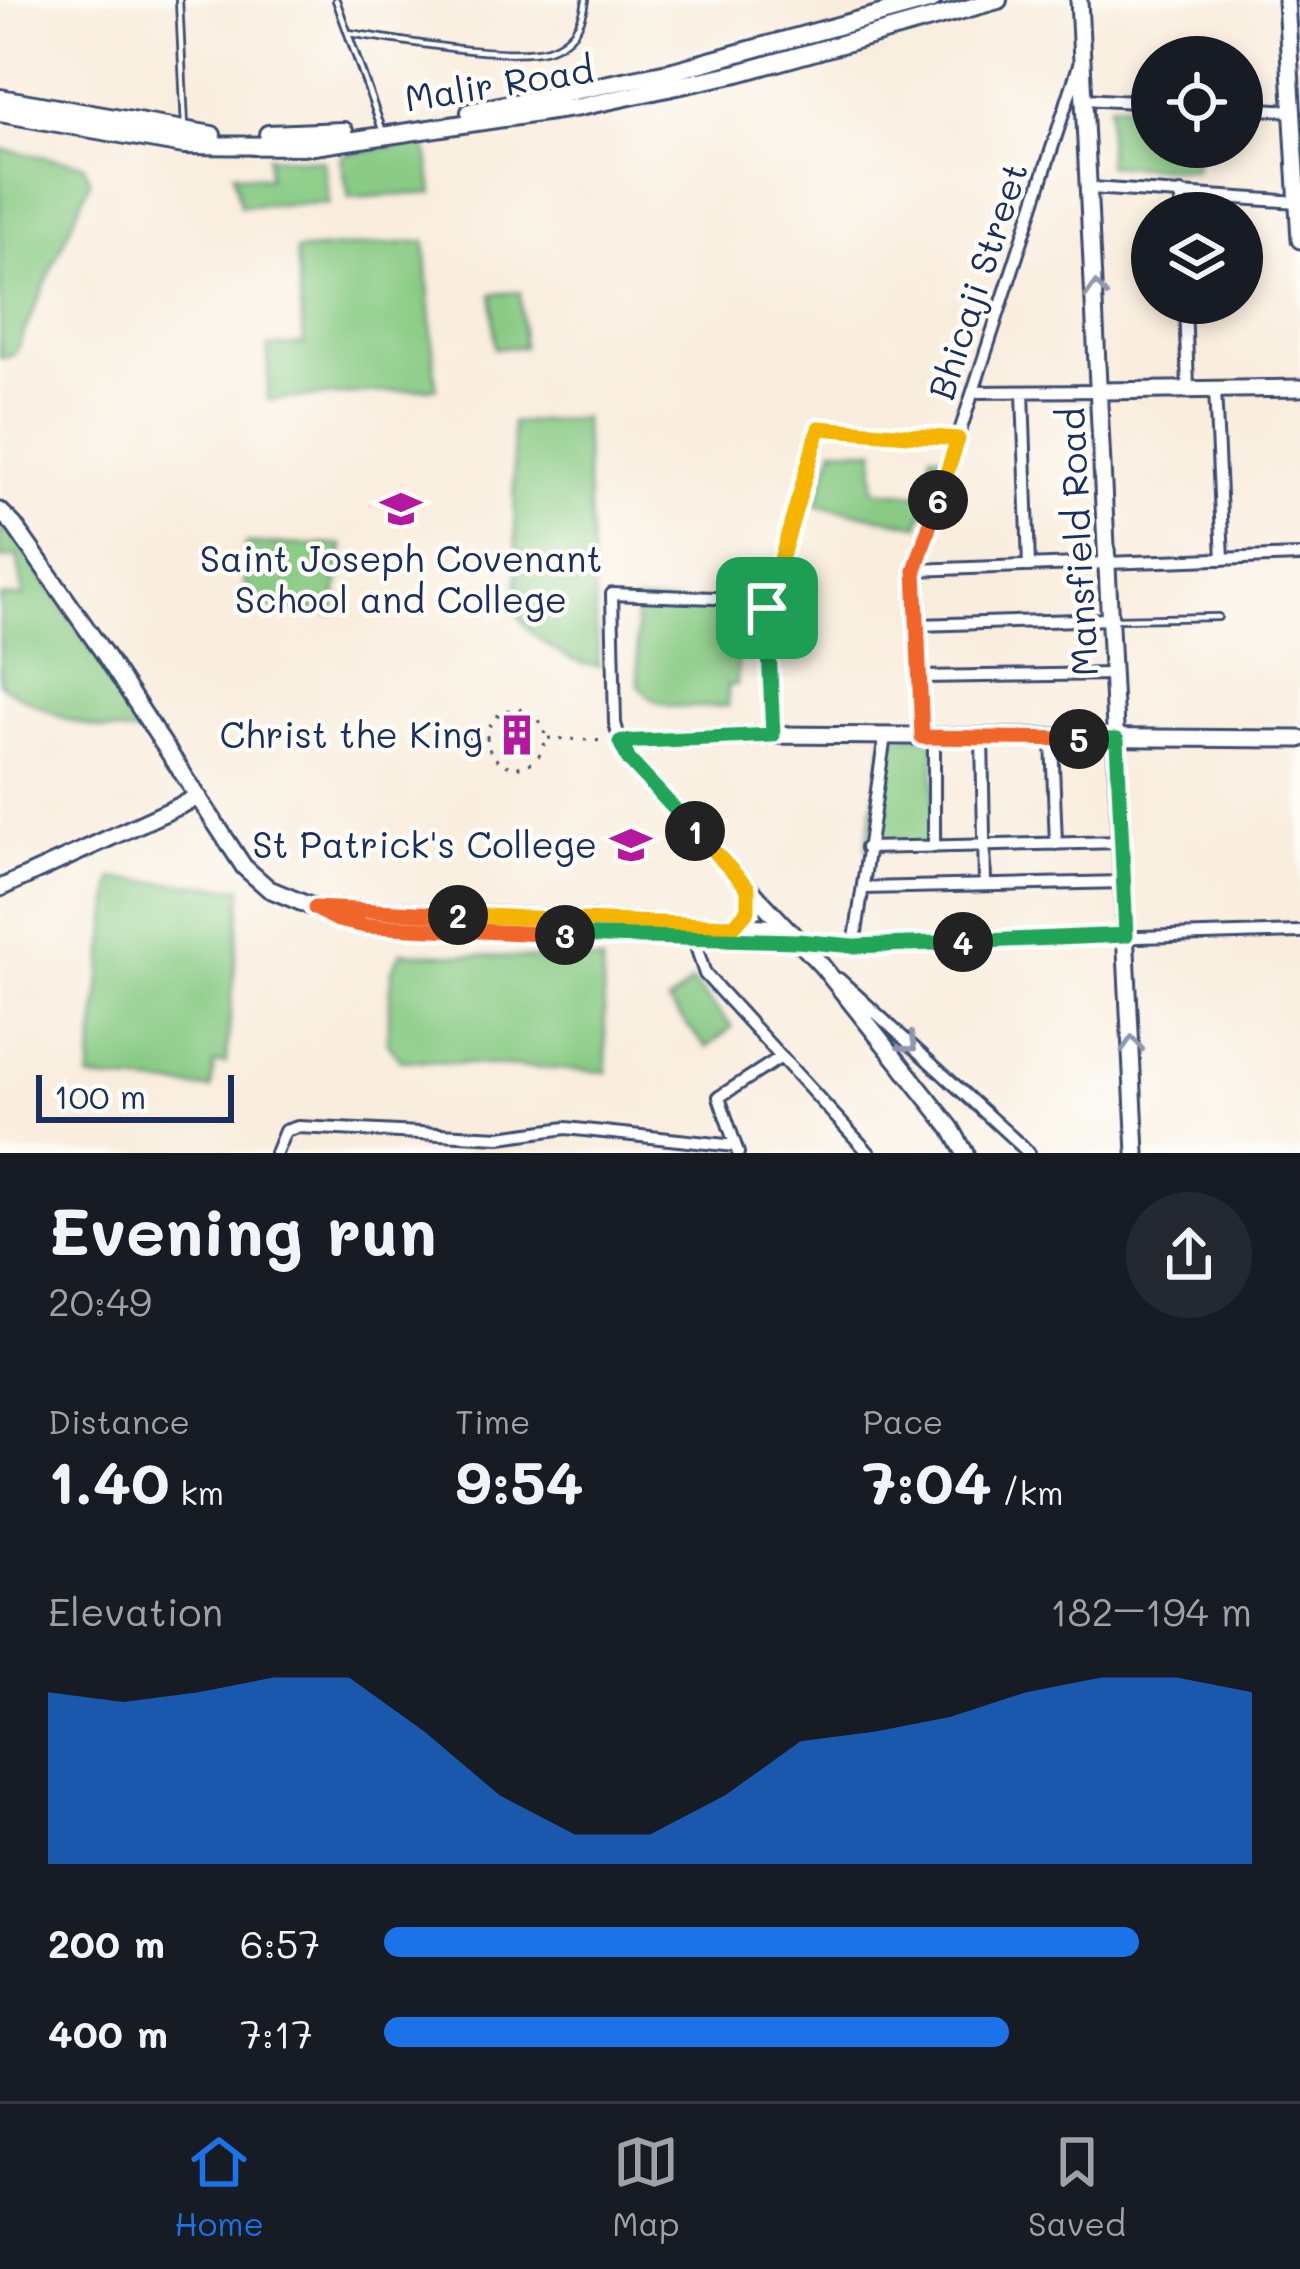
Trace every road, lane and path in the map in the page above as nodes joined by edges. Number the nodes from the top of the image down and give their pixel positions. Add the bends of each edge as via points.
1 (179, 0) edge
2 (336, 0) edge
3 (586, 0) edge
4 (932, 0) edge
5 (998, 0) edge
6 (1079, 0) edge
7 (1286, 0) edge
8 (348, 33) junction
9 (1082, 56) junction
10 (0, 98) edge
11 (1084, 98) junction
12 (1131, 101) edge
13 (1263, 109) edge
14 (1293, 111) junction
15 (0, 113) edge
16 (382, 130) junction
17 (185, 133) junction
18 (1091, 188) junction
19 (1163, 192) edge
20 (1263, 199) edge
21 (1298, 202) edge
22 (1300, 240) edge
23 (1185, 324) edge
24 (1300, 388) edge
25 (1187, 389) junction
26 (1214, 389) junction
27 (1101, 391) junction
28 (973, 392) junction
29 (1023, 392) junction
30 (958, 439) junction
31 (0, 511) edge
32 (1300, 556) edge
33 (1223, 559) junction
34 (1109, 563) junction
35 (1029, 566) junction
36 (915, 570) junction
37 (766, 600) junction
38 (1218, 617) dead end
39 (1112, 619) junction
40 (918, 625) junction
41 (1114, 674) junction
42 (921, 677) junction
43 (773, 735) junction
44 (885, 736) junction
45 (928, 737) junction
46 (488, 738) dead end
47 (546, 738) junction
48 (982, 738) junction
49 (454, 739) dead end
50 (1052, 739) junction
51 (1300, 739) edge
52 (1117, 740) junction
53 (620, 742) junction
54 (199, 797) junction
55 (1122, 842) junction
56 (1056, 844) junction
57 (984, 846) junction
58 (934, 847) junction
59 (866, 848) junction
60 (1124, 882) junction
61 (985, 884) junction
62 (863, 887) junction
63 (748, 888) junction
64 (0, 889) edge
65 (734, 926) junction
66 (1300, 932) edge
67 (692, 933) junction
68 (792, 935) junction
69 (1126, 935) junction
70 (854, 946) junction
71 (822, 966) junction
72 (781, 1057) junction
73 (737, 1149) edge
74 (276, 1153) edge
75 (869, 1153) edge
76 (965, 1153) edge
77 (1029, 1153) edge
78 (1136, 1153) edge

1 - 17 lane
2 - 8 lane
3 - 8 lane via 580,27 536,51
4 - 16 main road, Malir Road via 674,71
5 - 16 main road, Malir Road via 738,74 579,107
6 - 9 street, Mansfield Road
7 - 14 street
8 - 16 lane
9 - 11 street, Mansfield Road
9 - 28 street, Bhicaji Street
10 - 17 main road, Malir Road
11 - 12 street
11 - 18 street, Mansfield Road
13 - 14 street
14 - 21 street
15 - 16 main road, Malir Road via 184,146 314,146
16 - 17 main road, Malir Road
18 - 19 street
27 -> 18 street, Mansfield Road
20 - 21 street
21 - 22 street
23 - 25 street
24 - 26 street
25 - 26 street
25 - 27 street
26 - 33 street
27 - 29 street
27 - 34 street, Mansfield Road
28 - 29 street
28 - 30 street, Bhicaji Street
29 - 35 street
30 - 36 street, Bhicaji Street
30 - 37 street via 819,428
31 - 54 street
32 - 33 street
33 - 34 street
34 - 35 street
34 - 39 street, Mansfield Road
35 - 36 street
36 - 40 street, Bhicaji Street
37 - 43 street
37 - 53 street via 613,593
38 - 39 lane
39 - 40 street
39 - 41 street, Mansfield Road
40 - 42 street, Bhicaji Street
41 - 42 street
41 - 52 street, Mansfield Road
42 - 45 street, Bhicaji Street
43 - 44 street
43 - 53 street
44 - 45 street
44 - 59 street
45 - 48 street
45 - 58 street, Bhicaji Street
46 - 49 path
47 - 47 path via 540,755 516,767 499,761 487,739 497,716 514,709 532,713
47 - 53 path
48 - 50 street
48 - 57 street
50 - 52 street
50 - 56 street
51 - 52 street
52 - 55 street, Mansfield Road
53 - 63 street
54 - 64 street
54 - 67 street via 244,867 269,889 338,920
55 - 56 street
55 - 60 street, Mansfield Road
56 - 57 street
57 - 58 street
57 - 61 street
58 - 59 street
59 - 62 street
60 - 61 street
60 - 69 street, Mansfield Road
61 - 62 street
62 - 70 street
63 - 65 street via 748,910
63 - 68 street
65 - 67 street
65 - 68 street
66 - 69 street
67 - 68 street
67 - 72 street via 705,974
68 - 70 street
68 - 71 street
69 - 70 street
78 -> 69 street, Mansfield Road
71 - 76 street
71 -> 77 street
72 - 73 street via 719,1097
72 - 75 street
73 - 74 street via 566,1129 500,1137 298,1127 285,1131

